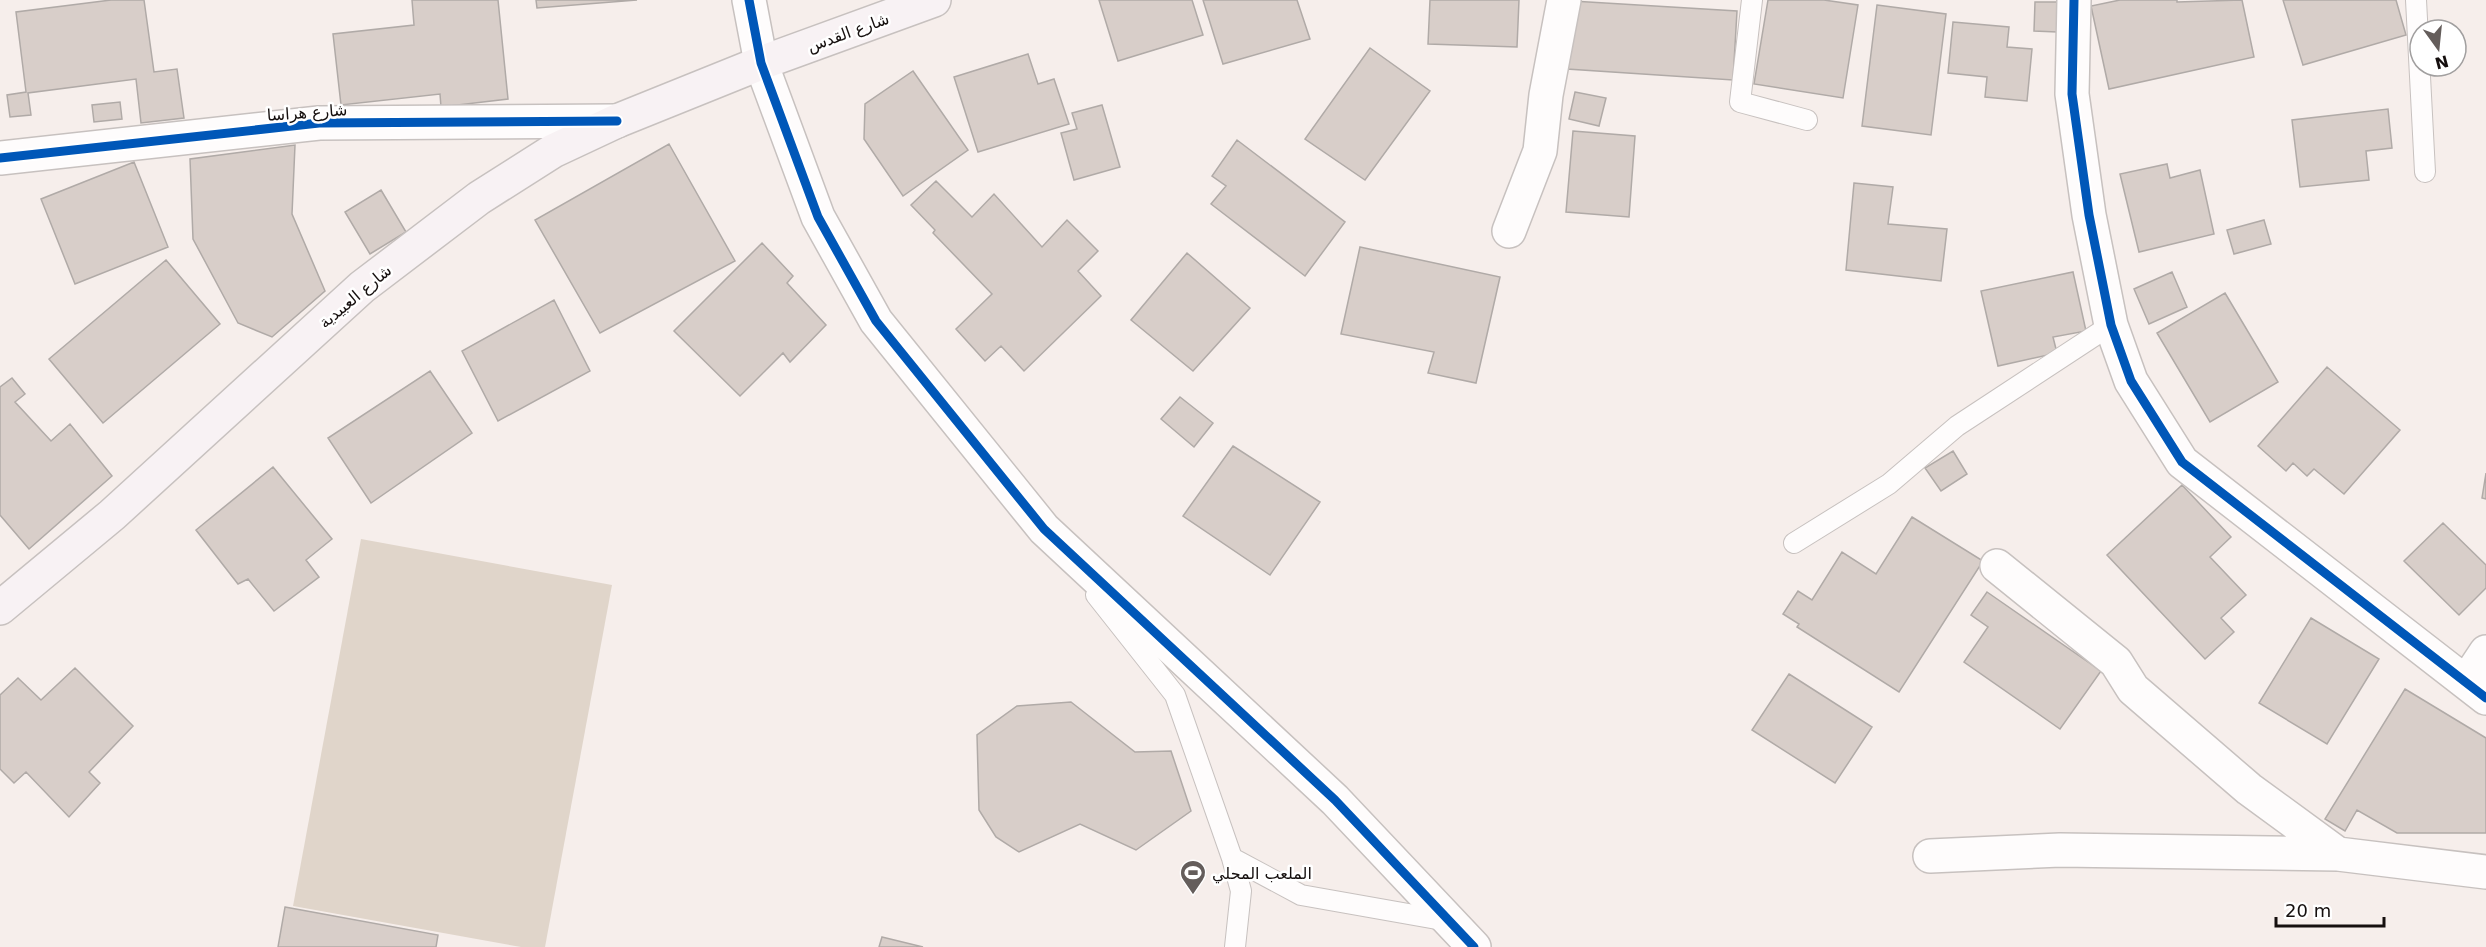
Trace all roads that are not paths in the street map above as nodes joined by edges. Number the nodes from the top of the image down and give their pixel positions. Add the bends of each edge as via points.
1 (749, 0) edge
2 (934, 0) edge
3 (1564, 0) edge
4 (1752, 0) edge
5 (2074, 0) edge
6 (2416, 0) edge
7 (761, 63) junction
8 (1807, 120) dead end
9 (617, 121) junction
10 (0, 158) edge
11 (2425, 172) dead end
12 (1509, 231) dead end
13 (2111, 325) junction
14 (1044, 529) junction
15 (1794, 543) dead end
16 (1997, 566) dead end
17 (0, 608) edge
18 (2486, 652) edge
19 (2476, 690) edge
20 (2338, 854) junction
21 (1930, 856) dead end
22 (1232, 858) junction
23 (2486, 872) edge
24 (1450, 921) junction
25 (1235, 947) edge
26 (1474, 947) edge

1 - 7 street
2 - 7 main road, شارع القدس
3 - 12 street via 1540,151
4 - 8 lane via 1740,102
5 - 13 street via 2072,94 2089,215
6 - 11 lane
7 - 9 main road, شارع العبيدية
7 - 14 street via 818,217 876,321
9 - 10 street, شارع هراسا via 319,123
9 - 17 main road, شارع العبيدية via 553,151 479,198 362,287 112,515
13 - 15 lane via 1957,426 1889,484
13 - 19 street via 2131,381 2182,462
14 - 22 lane via 1175,695
14 - 24 street via 1335,800
16 - 20 street via 2116,662 2133,689 2249,789
18 - 19 street
20 - 21 street via 2060,850
20 - 23 street
22 - 24 lane via 1301,895
22 - 25 lane via 1241,891
24 - 26 street

